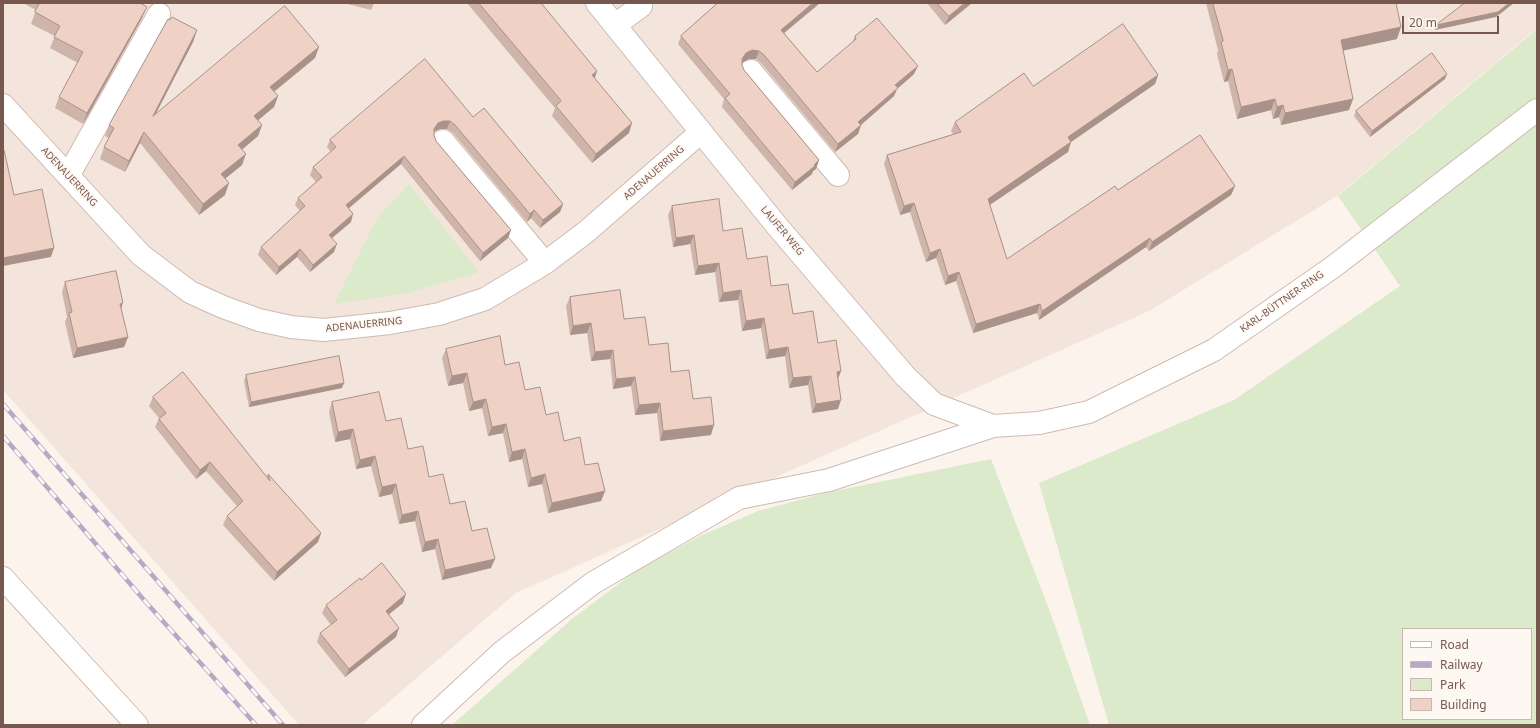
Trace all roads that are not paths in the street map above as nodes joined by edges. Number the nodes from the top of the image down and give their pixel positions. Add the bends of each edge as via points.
1 (597, 3) edge
2 (638, 3) edge
3 (158, 14) dead end
4 (615, 25) junction
5 (751, 71) dead end
6 (3, 105) edge
7 (1537, 110) edge
8 (701, 132) junction
9 (443, 141) dead end
10 (838, 175) dead end
11 (68, 176) junction
12 (545, 262) junction
13 (993, 426) junction
14 (3, 578) edge
15 (137, 725) edge
16 (423, 725) edge

1 - 4 street, LAUFER WEG
2 - 4 street via 641,6
3 - 11 street
4 - 8 street, LAUFER WEG
5 - 10 street
6 - 11 street, ADENAUERRING
7 - 13 street, KARL-BÜTTNER-RING via 1333,267 1214,350 1089,412 1039,422
8 - 12 street, ADENAUERRING via 586,232
8 - 13 street, LAUFER WEG via 777,226 906,376 934,404
9 - 12 street
11 - 12 street, ADENAUERRING via 140,255 190,292 223,308 291,327 342,329 390,324 439,314 485,300
13 - 16 street via 829,480 739,498 593,583 502,652
14 - 15 street

